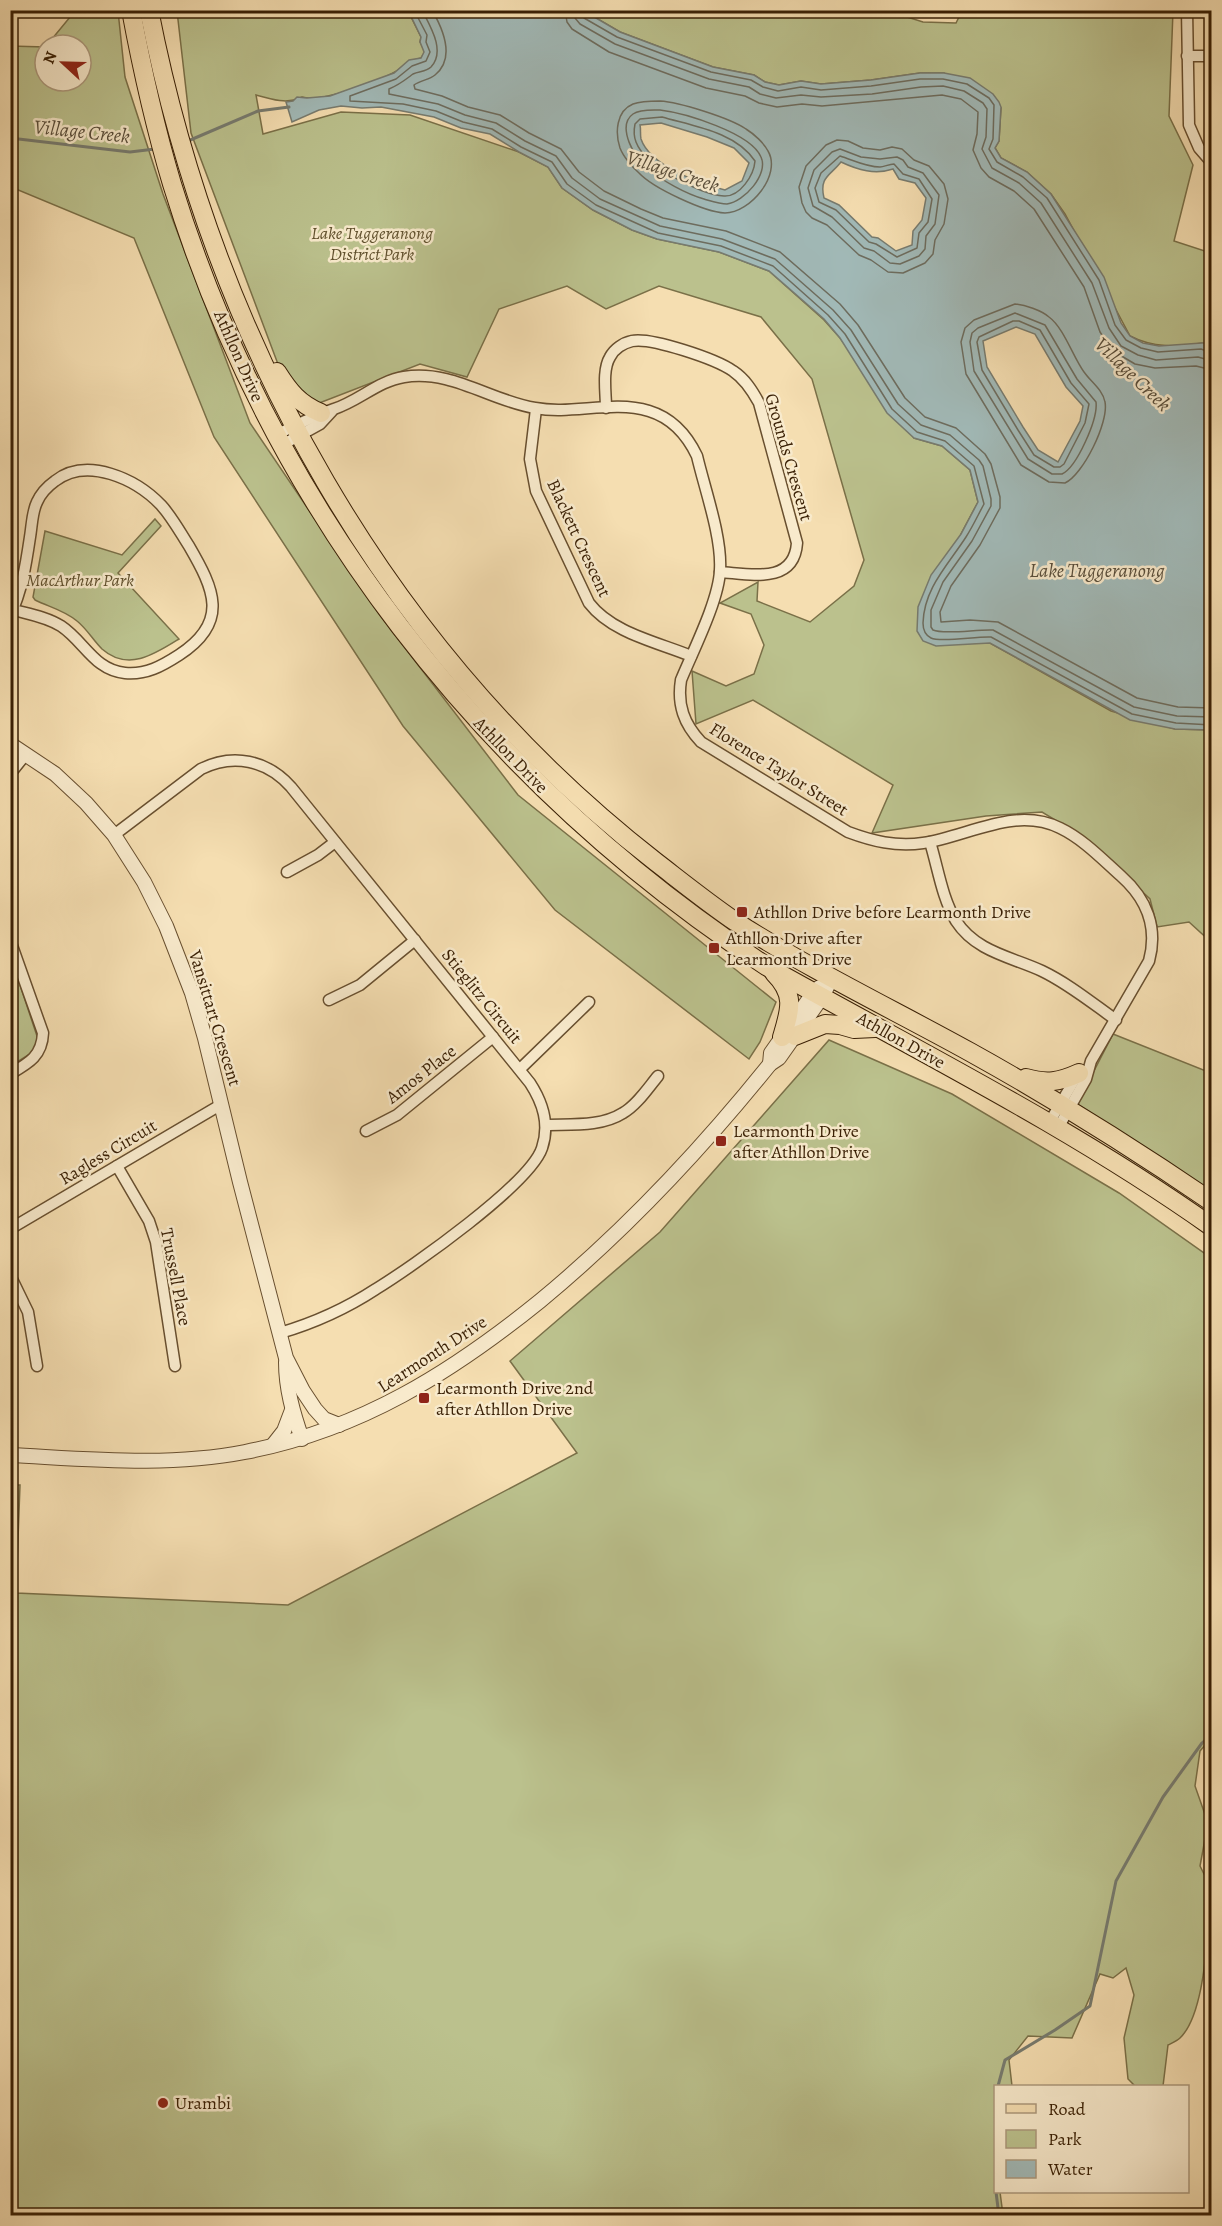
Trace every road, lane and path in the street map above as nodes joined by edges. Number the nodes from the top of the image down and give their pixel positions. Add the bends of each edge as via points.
1 (131, 10) edge
2 (149, 10) edge
3 (1187, 10) edge
4 (1187, 56) junction
5 (1212, 56) edge
6 (1212, 163) edge
7 (251, 340) junction
8 (536, 408) junction
9 (606, 408) junction
10 (327, 412) junction
11 (296, 431) junction
12 (279, 440) junction
13 (720, 572) junction
14 (12, 613) edge
15 (691, 656) junction
16 (10, 744) edge
17 (26, 754) junction
18 (10, 774) edge
19 (114, 835) junction
20 (335, 842) junction
21 (930, 842) junction
22 (286, 872) dead end
23 (10, 939) edge
24 (415, 940) junction
25 (766, 966) junction
26 (832, 977) junction
27 (818, 995) junction
28 (329, 1000) dead end
29 (589, 1002) dead end
30 (1116, 1020) junction
31 (877, 1028) junction
32 (494, 1037) junction
33 (789, 1037) junction
34 (1085, 1067) junction
35 (520, 1069) junction
36 (10, 1074) edge
37 (1010, 1074) junction
38 (658, 1076) dead end
39 (222, 1104) junction
40 (1065, 1106) junction
41 (546, 1125) junction
42 (1053, 1125) junction
43 (366, 1131) dead end
44 (117, 1166) junction
45 (1212, 1202) edge
46 (1212, 1227) edge
47 (10, 1229) edge
48 (10, 1275) edge
49 (280, 1333) junction
50 (286, 1358) junction
51 (36, 1366) dead end
52 (175, 1366) dead end
53 (292, 1410) junction
54 (339, 1425) junction
55 (302, 1439) junction
56 (273, 1445) junction
57 (10, 1455) edge

1 - 12 main road, Athllon Drive via 159,136 195,252 249,381
2 - 7 main road, Athllon Drive via 185,161 219,263
3 - 4 street
4 - 5 street
4 - 6 street via 1189,125 1199,148
7 - 10 main road via 297,400 308,408
7 - 11 main road, Athllon Drive
8 - 9 street, Florence Taylor Street
8 - 10 street, Florence Taylor Street via 456,381 423,375 385,382
8 - 15 street, Blackett Crescent via 530,459 536,491 589,603 613,624
9 - 13 street, Florence Taylor Street via 649,411 665,418 690,442 697,456 718,544
9 - 13 street, Grounds Crescent via 610,357 616,349 633,341 650,341 719,362 751,389 759,403 797,543 796,554 777,573
10 - 11 street, Florence Taylor Street
11 - 12 street, Florence Taylor Street
11 - 26 main road, Athllon Drive via 355,532 413,614 538,758 627,839 686,885 735,921
12 - 25 main road, Athllon Drive via 333,533 375,594 424,659 507,753 630,866
13 - 15 street, Florence Taylor Street via 717,592
14 - 14 street via 22,583 37,502 57,479 77,471 96,470 120,477 160,504 205,574 213,603 205,631 192,647 156,669 129,674 108,669 60,625
15 - 21 street, Florence Taylor Street via 681,680 680,701 686,723 701,742 848,832 900,845
16 - 17 street, Vansittart Crescent
17 - 18 street
17 - 19 street, Vansittart Crescent via 55,774
19 - 20 street, Stieglitz Circuit via 201,769 230,759 254,762 283,779
19 - 39 street, Vansittart Crescent via 144,882 175,948 192,993
20 - 22 street
20 - 24 street, Stieglitz Circuit
21 - 30 street via 948,906 975,941 1067,985
21 - 30 street, Florence Taylor Street via 1007,821 1041,822 1074,836 1127,881 1148,912 1153,945 1142,976
23 - 36 street via 43,1033 38,1055
24 - 28 street via 360,985
24 - 32 street, Stieglitz Circuit
25 - 27 main road, Athllon Drive
25 - 33 main road via 789,994
26 - 27 street, Learmonth Drive
26 - 37 main road, Athllon Drive
27 - 31 main road, Athllon Drive
27 - 33 street, Learmonth Drive
29 - 35 street
30 - 34 street, Florence Taylor Street
31 - 33 main road via 825,1024
31 - 42 main road, Athllon Drive
32 - 35 street, Stieglitz Circuit
32 - 43 street, Amos Place via 397,1115
33 - 54 street, Learmonth Drive via 771,1053 770,1064 679,1173 572,1275 453,1366 417,1389
34 - 37 main road via 1061,1081 1044,1082
34 - 40 street, Florence Taylor Street
34 - 40 street, Florence Taylor Street via 1086,1080
35 - 41 street, Stieglitz Circuit via 539,1096
37 - 40 main road, Athllon Drive
38 - 41 street via 624,1113 610,1120
39 - 44 street, Ragless Circuit
39 - 49 street, Vansittart Crescent
40 - 42 street, Florence Taylor Street
40 - 45 main road, Athllon Drive
41 - 49 street, Stieglitz Circuit via 542,1149 534,1164 473,1219 376,1290 339,1310
42 - 46 main road, Athllon Drive
44 - 47 street, Ragless Circuit
44 - 52 street, Trussell Place via 156,1242
48 - 51 street via 28,1312
49 - 50 street, Vansittart Crescent
50 - 53 street, Vansittart Crescent
50 - 54 street, Vansittart Crescent via 315,1409 324,1419
53 - 55 street, Vansittart Crescent
53 - 56 street
54 - 55 street, Learmonth Drive
55 - 56 street, Learmonth Drive
56 - 57 street, Learmonth Drive via 175,1460

